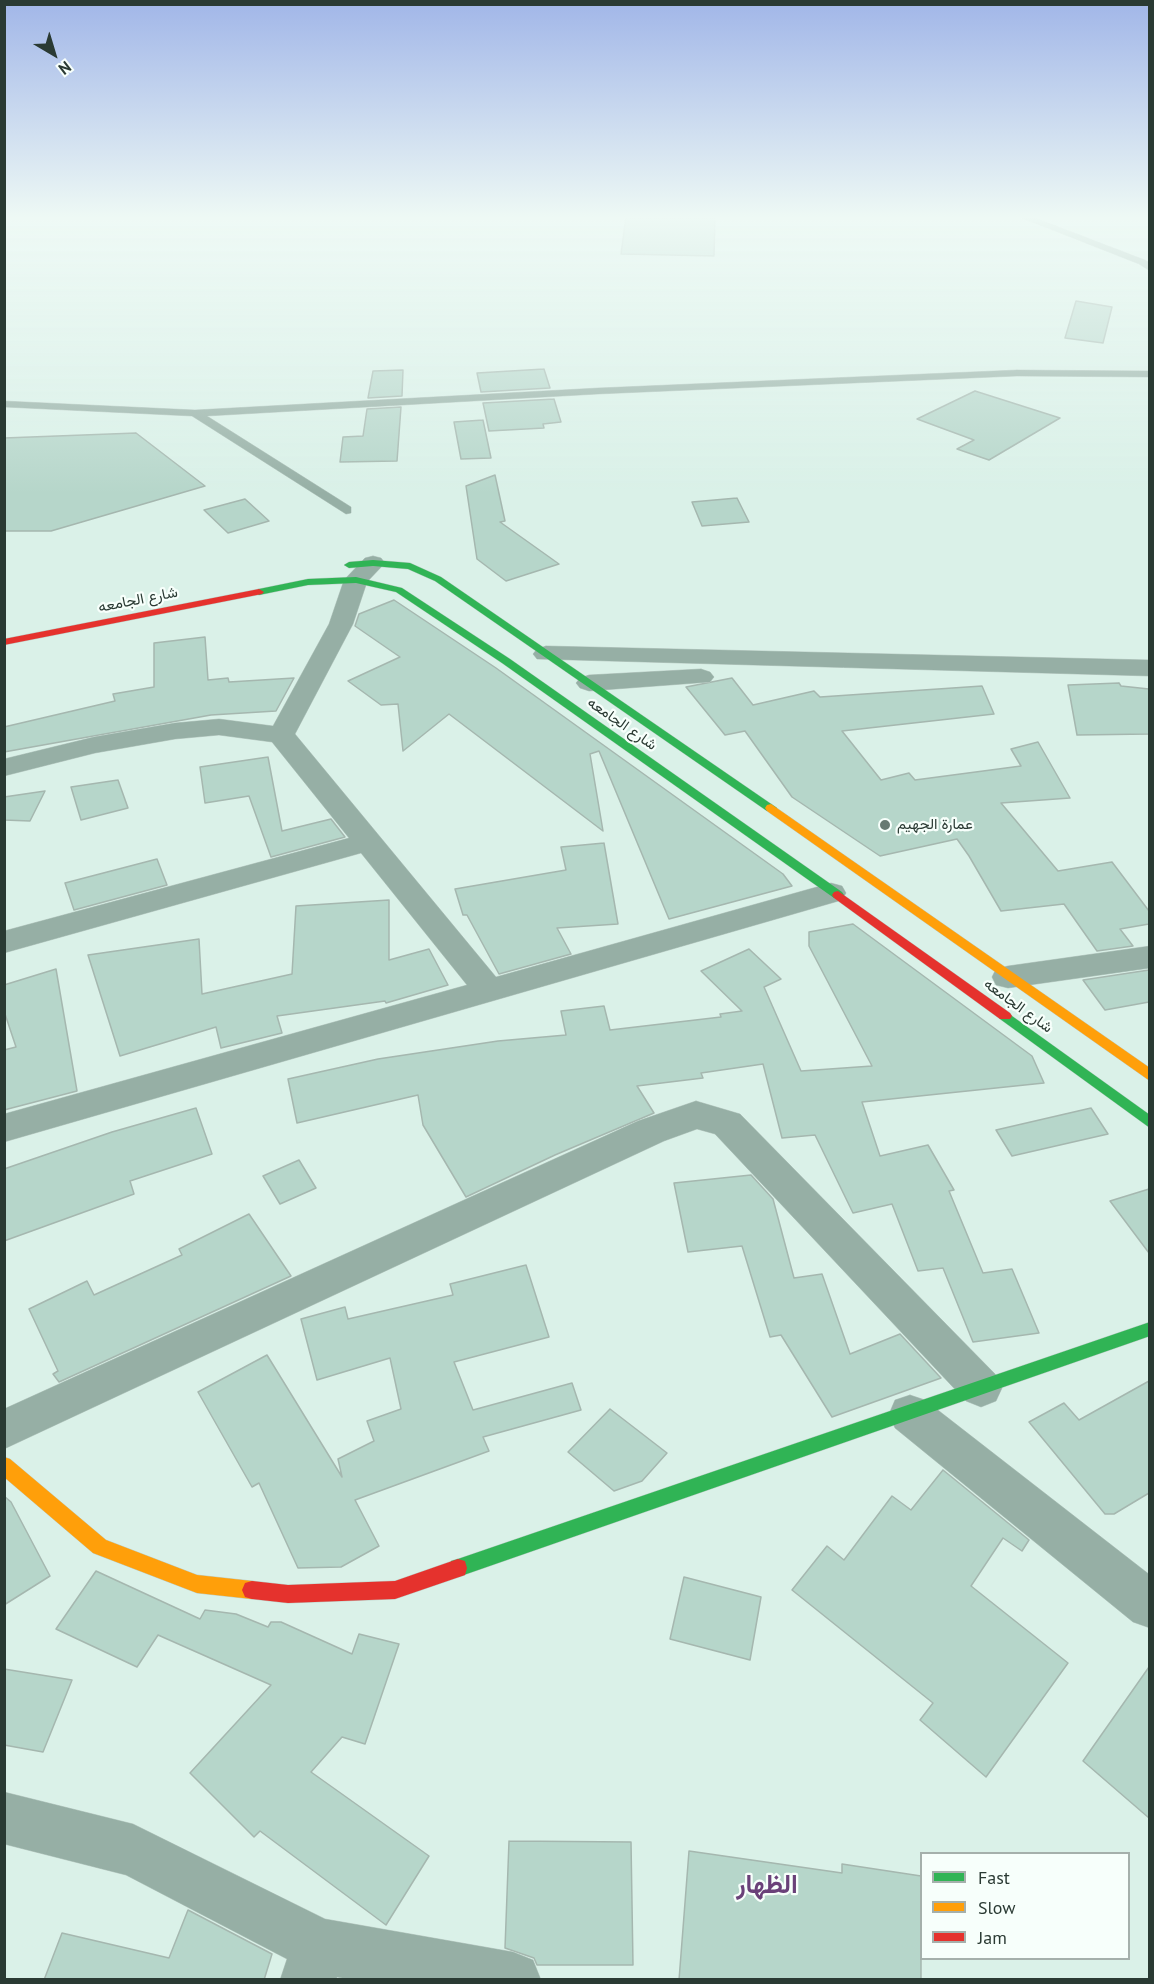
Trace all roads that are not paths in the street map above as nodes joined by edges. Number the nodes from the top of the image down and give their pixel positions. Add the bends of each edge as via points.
1 (1149, 374) edge
2 (4, 404) edge
3 (195, 413) junction
4 (346, 510) dead end
5 (348, 569) junction
6 (271, 575) dead end
7 (4, 642) edge
8 (546, 654) junction
9 (1149, 668) edge
10 (589, 683) junction
11 (1149, 691) edge
12 (281, 735) junction
13 (4, 768) edge
14 (367, 842) junction
15 (831, 893) junction
16 (4, 942) edge
17 (1149, 957) edge
18 (1008, 977) junction
19 (489, 990) junction
20 (1149, 1076) edge
21 (1149, 1123) edge
22 (4, 1128) edge
23 (1149, 1329) edge
24 (981, 1388) junction
25 (909, 1414) junction
26 (4, 1430) edge
27 (4, 1465) edge
28 (1149, 1605) edge
29 (4, 1818) edge
30 (314, 1963) edge
31 (513, 1980) edge

1 - 3 lane via 993,374
2 - 3 lane
3 - 4 lane
5 - 6 street, شارع الجامعه
5 - 7 street, شارع الجامعه via 308,582
5 - 8 street, شارع الجامعه via 410,566 438,579
5 - 12 street via 341,624
5 - 15 street, شارع الجامعه via 399,590 506,661
8 - 9 street
8 - 10 street, شارع الجامعه
10 - 11 street via 707,677
10 - 18 street, شارع الجامعه via 861,870
12 - 13 street via 219,727 175,731 94,745
12 - 14 street
14 - 16 street
14 - 19 street
15 - 19 street
15 - 21 street, شارع الجامعه via 932,962
17 - 18 street
18 - 20 street, شارع الجامعه
19 - 22 street
23 - 24 street
24 - 25 street
24 - 26 street via 728,1124 696,1115 651,1131
25 - 27 street via 395,1590 288,1594 196,1584 100,1547
25 - 28 street
29 - 30 street via 133,1850
30 - 31 street

